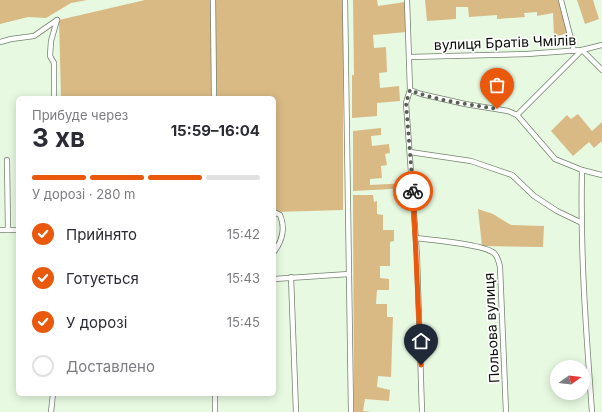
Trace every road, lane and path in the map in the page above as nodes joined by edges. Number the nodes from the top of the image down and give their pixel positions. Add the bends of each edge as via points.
1 (213, 0) edge
2 (345, 0) edge
3 (407, 0) edge
4 (561, 0) edge
5 (0, 42) edge
6 (602, 45) edge
7 (582, 50) junction
8 (574, 51) junction
9 (409, 57) junction
10 (602, 70) edge
11 (410, 90) junction
12 (54, 96) edge
13 (214, 96) edge
14 (517, 115) junction
15 (410, 152) junction
16 (7, 160) dead end
17 (582, 170) junction
18 (602, 176) edge
19 (276, 213) edge
20 (580, 222) junction
21 (0, 230) edge
22 (8, 230) junction
23 (16, 230) edge
24 (416, 238) junction
25 (276, 249) edge
26 (349, 274) junction
27 (291, 277) junction
28 (276, 279) edge
29 (53, 396) edge
30 (215, 396) edge
31 (51, 412) edge
32 (216, 412) edge
33 (296, 412) edge
34 (351, 412) edge
35 (422, 412) edge
36 (506, 412) edge
37 (592, 412) edge

1 - 13 street
2 - 26 street
3 - 9 street
4 - 8 street
5 - 12 street via 34,36 57,20 50,56 54,63
6 - 7 street, вулиця Братів Чмілів
7 - 8 street, вулиця Братів Чмілів
7 - 10 street
7 - 14 street
8 - 9 street, вулиця Братів Чмілів
9 - 11 street
11 - 14 street
11 - 15 street via 406,103
14 - 17 street via 555,159
15 - 20 street via 471,162 512,175 534,196
15 - 24 street
16 - 22 street
17 - 18 street
17 - 20 street
19 - 25 street via 284,223 281,242
20 - 37 street
21 - 22 street
22 - 23 street
24 - 35 street
24 - 36 street, Польова вулиця via 478,247 493,252 498,257
26 - 27 street
26 - 34 street
27 - 28 street
27 - 33 street
29 - 31 street
30 - 32 street

